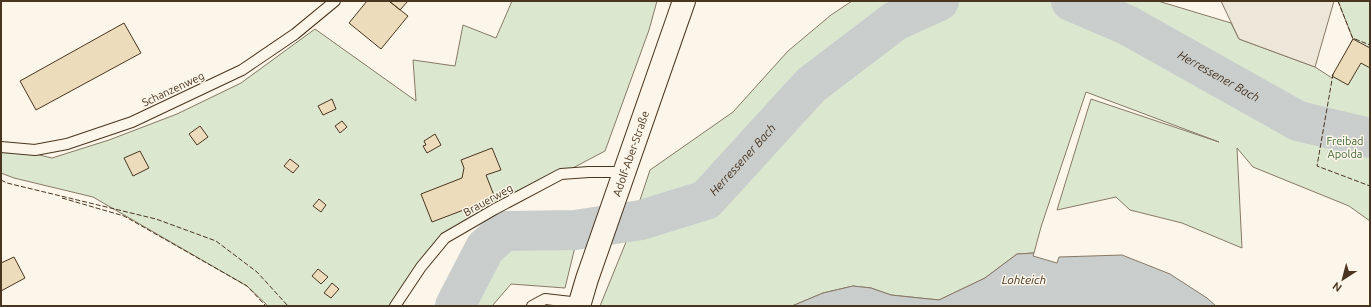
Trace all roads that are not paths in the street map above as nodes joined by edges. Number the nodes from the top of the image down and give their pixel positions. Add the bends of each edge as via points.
1 (335, 1) edge
2 (684, 1) edge
3 (1, 147) edge
4 (625, 172) junction
5 (579, 305) edge
6 (395, 306) edge
7 (532, 306) edge

1 - 3 lane, Schanzenweg via 295,34 242,70 132,122 67,144 35,150
2 - 4 main road, Adolf-Aber-Straße
4 - 5 main road, Adolf-Aber-Straße
4 - 6 lane, Brauerweg via 561,174 445,238 421,267
5 - 7 lane via 545,299

